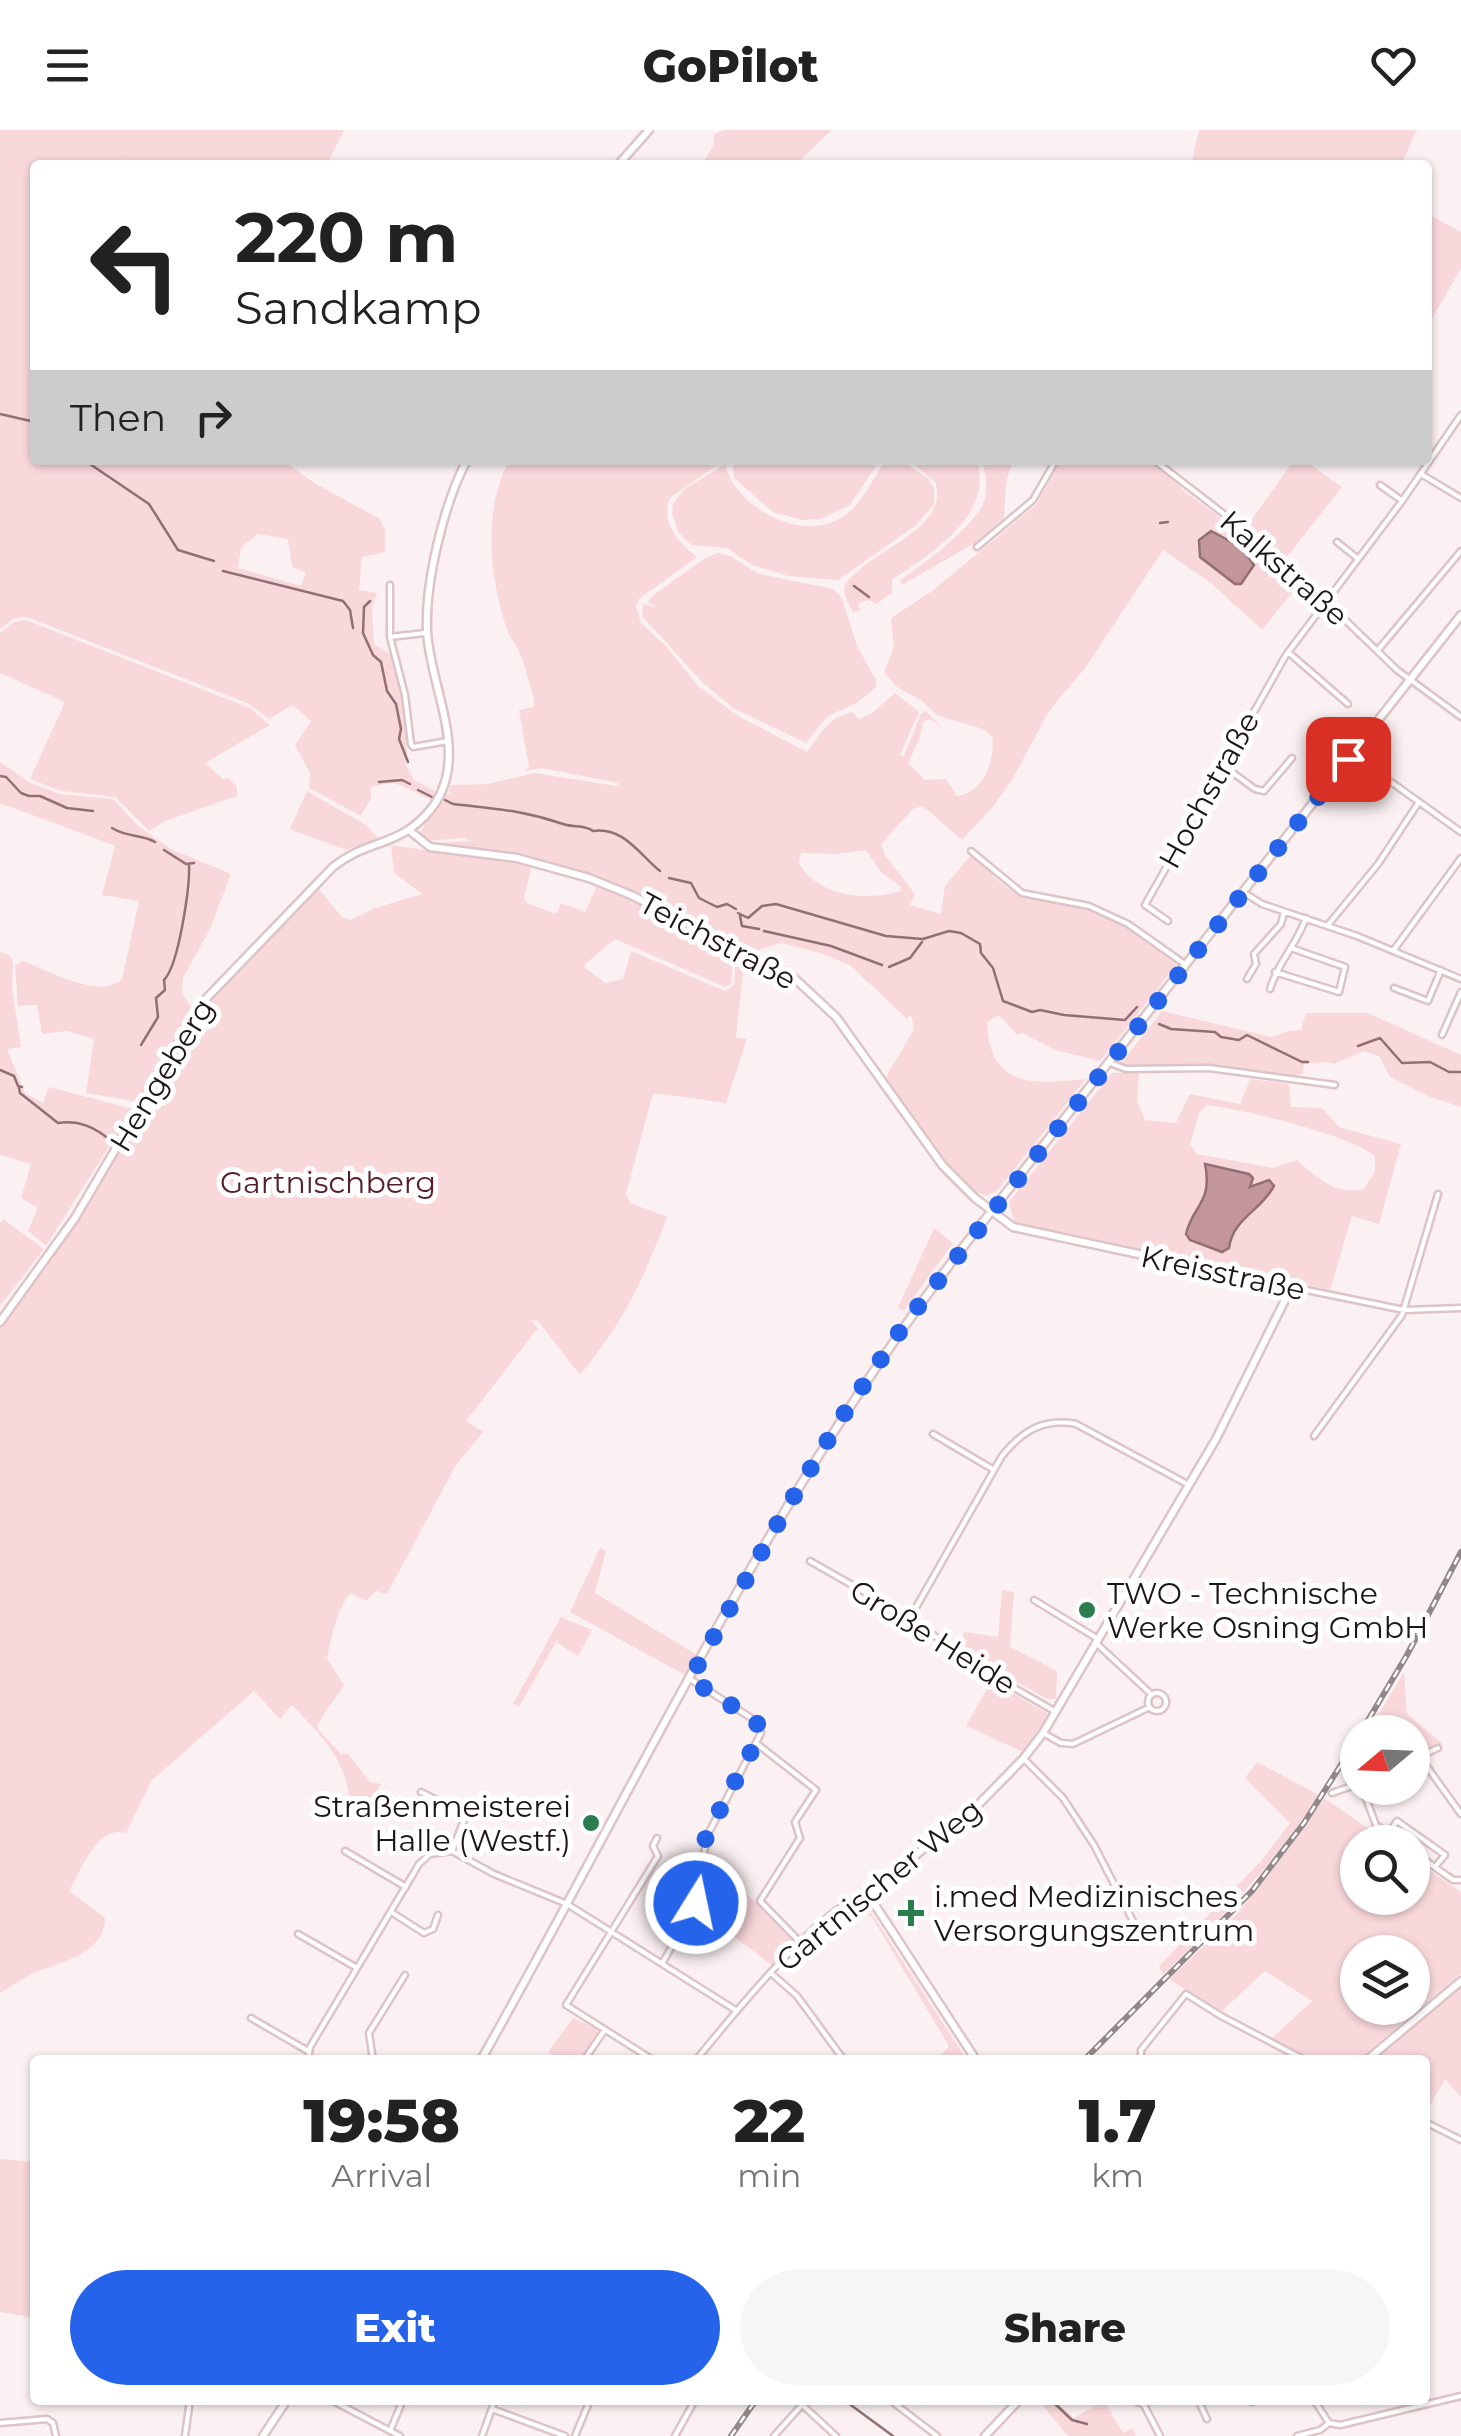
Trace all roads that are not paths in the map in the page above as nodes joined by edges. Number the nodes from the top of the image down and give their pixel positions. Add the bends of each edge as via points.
1 (649, 130) edge
2 (622, 160) edge
3 (1461, 415) edge
4 (1432, 458) edge
5 (464, 465) edge
6 (1053, 465) edge
7 (1160, 465) edge
8 (1427, 465) edge
9 (1421, 474) junction
10 (1380, 485) dead end
11 (1461, 498) edge
12 (1402, 500) junction
13 (1337, 542) dead end
14 (977, 547) dead end
15 (1461, 550) edge
16 (1358, 558) junction
17 (390, 585) dead end
18 (1324, 600) junction
19 (1461, 615) edge
20 (427, 633) junction
21 (390, 636) junction
22 (1378, 651) junction
23 (1288, 652) junction
24 (1410, 680) junction
25 (1348, 704) dead end
26 (1461, 718) edge
27 (449, 740) junction
28 (1292, 758) dead end
29 (1222, 765) junction
30 (1391, 782) dead end
31 (1419, 802) junction
32 (410, 832) junction
33 (1461, 832) edge
34 (971, 850) dead end
35 (1461, 858) edge
36 (1243, 892) junction
37 (1284, 912) junction
38 (1306, 918) junction
39 (1168, 921) dead end
40 (1328, 925) junction
41 (1291, 948) junction
42 (1393, 950) junction
43 (1186, 966) junction
44 (1441, 970) junction
45 (1275, 972) junction
46 (1247, 978) dead end
47 (1461, 978) edge
48 (1270, 988) dead end
49 (1394, 988) dead end
50 (1461, 992) edge
51 (1458, 1005) edge
52 (1442, 1036) dead end
53 (1110, 1063) junction
54 (1335, 1085) dead end
55 (1438, 1194) dead end
56 (992, 1212) junction
57 (1287, 1286) junction
58 (1461, 1308) edge
59 (1404, 1310) junction
60 (0, 1322) edge
61 (932, 1434) dead end
62 (1314, 1436) dead end
63 (994, 1470) junction
64 (1189, 1486) junction
65 (810, 1561) dead end
66 (1034, 1600) dead end
67 (910, 1618) junction
68 (1098, 1641) junction
69 (690, 1679) junction
70 (1152, 1695) junction
71 (1150, 1706) junction
72 (1056, 1712) junction
73 (1042, 1733) junction
74 (756, 1743) junction
75 (1438, 1748) dead end
76 (1430, 1752) edge
77 (1024, 1758) junction
78 (1430, 1772) edge
79 (1340, 1791) edge
80 (422, 1792) dead end
81 (1332, 1793) dead end
82 (1461, 1814) edge
83 (656, 1838) dead end
84 (1430, 1843) edge
85 (345, 1851) dead end
86 (452, 1851) junction
87 (1430, 1864) edge
88 (1435, 1868) junction
89 (1461, 1880) edge
90 (406, 1887) junction
91 (873, 1894) junction
92 (567, 1904) junction
93 (391, 1912) junction
94 (438, 1916) dead end
95 (1135, 1925) dead end
96 (614, 1931) junction
97 (298, 1934) dead end
98 (800, 1942) junction
99 (663, 1962) junction
100 (356, 1968) junction
101 (771, 1973) junction
102 (405, 1975) dead end
103 (1461, 1981) edge
104 (737, 2012) junction
105 (250, 2018) dead end
106 (605, 2029) junction
107 (308, 2052) joint
108 (372, 2055) edge
109 (484, 2055) edge
110 (587, 2055) edge
111 (645, 2055) edge
112 (700, 2055) edge
113 (840, 2055) edge
114 (973, 2055) edge
115 (1141, 2055) edge
116 (1295, 2055) edge
117 (1373, 2055) edge
118 (1430, 2124) edge
119 (1461, 2140) edge
120 (1461, 2396) edge
121 (1430, 2403) edge
122 (189, 2405) edge
123 (284, 2405) edge
124 (341, 2405) edge
125 (402, 2405) edge
126 (493, 2405) edge
127 (588, 2405) edge
128 (693, 2405) edge
129 (1015, 2405) edge
130 (1144, 2405) edge
131 (1200, 2405) edge
132 (1317, 2405) edge
133 (1423, 2405) edge
134 (801, 2406) joint
135 (900, 2406) edge
136 (492, 2409) junction
137 (1207, 2419) dead end
138 (0, 2423) edge
139 (1329, 2423) junction
140 (390, 2431) junction
141 (56, 2436) edge
142 (185, 2436) edge
143 (263, 2436) edge
144 (400, 2436) edge
145 (482, 2436) edge
146 (565, 2436) edge
147 (574, 2436) edge
148 (675, 2436) edge
149 (774, 2436) edge
150 (836, 2436) edge
151 (936, 2436) edge
152 (984, 2436) edge
153 (1160, 2436) edge
154 (1297, 2436) edge

1 - 2 street
3 - 4 street, Hochstraße
5 - 20 street via 448,498
6 - 14 street via 1034,500
7 - 18 street, Kalkstraße
8 - 9 street, Hochstraße
9 - 11 street
9 - 12 street, Hochstraße
10 - 12 street
12 - 16 street, Hochstraße
13 - 16 street
15 - 22 street
16 - 18 street, Hochstraße
17 - 21 street
18 - 22 street, Kalkstraße
18 - 23 street, Hochstraße
19 - 24 street
20 - 21 street
20 - 27 street
21 - 27 street via 411,744
22 - 24 street, Kalkstraße
23 - 25 street
23 - 29 street, Hochstraße
24 - 26 street, Kalkstraße
24 - 36 street
27 - 32 street via 442,790
28 - 29 street via 1264,791
29 - 39 street, Hochstraße via 1145,905
30 - 31 street
31 - 33 street
31 - 40 street
32 - 56 street, Teichstraße via 430,846 517,858 589,878 792,976 836,1017 935,1156
32 - 60 street, Hengeberg via 341,860 200,1005 76,1218
34 - 43 street via 1022,893 1099,910
35 - 42 street
36 - 37 street
36 - 43 street
37 - 38 street
37 - 46 street via 1254,954
38 - 40 street
38 - 41 street
40 - 42 street
41 - 45 street
41 - 45 street via 1345,967 1339,992
42 - 44 street
43 - 53 street
44 - 47 street
44 - 49 street via 1428,1001
45 - 48 street
50 - 51 street
51 - 52 street
53 - 54 street via 1126,1070 1208,1068
53 - 56 street
55 - 59 street
56 - 57 street, Kreisstraße via 1022,1231
56 - 69 street via 840,1420
57 - 59 street, Kreisstraße
57 - 64 street, Gartnischer Weg
58 - 59 street, Kreisstraße
59 - 62 street
61 - 63 street
63 - 64 street via 1020,1434 1062,1422 1089,1430
63 - 67 street
64 - 68 street, Gartnischer Weg
65 - 67 street, Große Heide
66 - 68 street
67 - 72 street, Große Heide
68 - 70 street
68 - 72 street, Gartnischer Weg
69 - 74 street via 756,1721
69 - 92 street
70 - 71 street
70 - 71 street via 1166,1703 1159,1711
71 - 73 street via 1073,1744
72 - 73 street, Gartnischer Weg
73 - 77 street, Gartnischer Weg
74 - 98 street via 816,1790 795,1822 800,1838 760,1902
74 - 99 street via 706,1836 696,1903
75 - 76 street
77 - 91 street, Gartnischer Weg
77 - 95 street via 1064,1798
78 - 82 street
79 - 81 street
80 - 86 street via 466,1815
83 - 96 street via 658,1856
84 - 88 street via 1445,1854
85 - 90 street
86 - 90 street via 424,1858
86 - 92 street
87 - 88 street
88 - 89 street
90 - 93 street
91 - 98 street, Gartnischer Weg via 858,1897
91 - 114 street
92 - 96 street
92 - 109 street
93 - 94 street via 424,1933
93 - 100 street
96 - 99 street
96 - 106 street via 566,2006
97 - 100 street
98 - 101 street, Gartnischer Weg
99 - 104 street
100 - 107 street
101 - 104 street, Gartnischer Weg
101 - 113 street via 797,1996
102 - 108 street via 369,2033
103 - 117 street
104 - 112 street, Gartnischer Weg
105 - 107 street
106 - 110 street
106 - 111 street
115 - 116 street via 1186,1994
118 - 119 street
120 - 121 street
122 - 142 street
123 - 143 street
124 - 140 street
125 - 140 street
126 - 136 street
127 - 147 street
128 - 148 street
129 - 152 street
130 - 153 street
131 - 137 street
132 - 139 street
133 - 139 street
134 - 149 street
134 - 150 street
135 - 151 street
136 - 145 street
136 - 146 street
138 - 141 street via 47,2419
139 - 154 street
140 - 144 street

